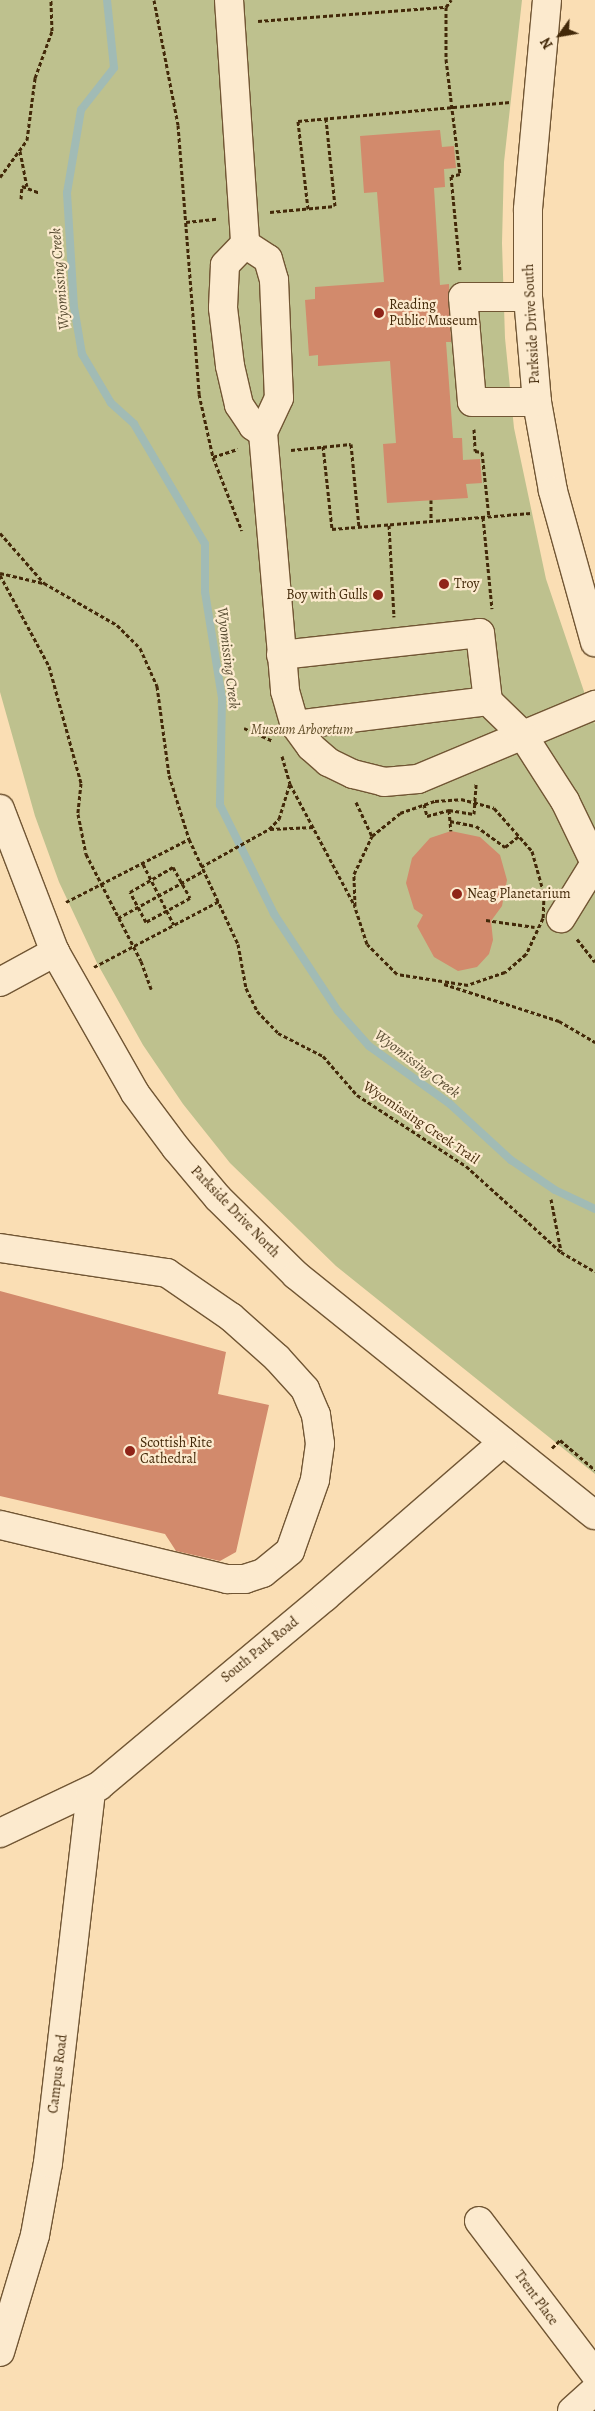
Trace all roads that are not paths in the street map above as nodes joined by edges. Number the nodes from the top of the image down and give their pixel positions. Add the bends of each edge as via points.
1 (229, 0) edge
2 (547, 0) edge
3 (245, 244) junction
4 (528, 297) junction
5 (537, 402) junction
6 (263, 433) junction
7 (595, 642) edge
8 (281, 655) junction
9 (488, 701) junction
10 (595, 706) edge
11 (281, 733) junction
12 (522, 734) junction
13 (0, 809) edge
14 (550, 923) road end
15 (55, 952) junction
16 (0, 982) edge
17 (0, 1248) edge
18 (503, 1442) junction
19 (595, 1515) edge
20 (0, 1524) edge
21 (91, 1791) junction
22 (0, 1833) edge
23 (479, 2221) dead end
24 (0, 2352) edge
25 (595, 2374) edge
26 (595, 2390) edge
27 (572, 2411) edge

1 - 3 street
2 - 4 street, Parkside Drive South via 528,210
3 - 6 street via 268,259 274,280 279,398
3 - 6 street via 225,265 224,316 239,405 253,426
4 - 5 street, Parkside Drive South
4 - 5 street via 463,297 472,402
5 - 7 street, Parkside Drive South via 553,491
6 - 8 street
8 - 9 street via 480,633
8 - 11 street
9 - 11 street
9 - 12 street
10 - 12 street
11 - 12 street via 328,762 384,782 418,779
12 - 14 street via 565,801 595,863
13 - 15 street, Parkside Drive North
15 - 16 street
15 - 18 street, Parkside Drive North via 136,1093 218,1198 296,1275
17 - 20 street via 167,1273 231,1317 299,1382 316,1415 320,1444 315,1480 290,1551 263,1573 245,1579 227,1579
18 - 19 street, Parkside Drive North
18 - 21 street, South Park Road via 325,1597
21 - 22 street, South Park Road
21 - 24 street, Campus Road via 48,2163 35,2235
23 - 25 street, Trent Place
26 - 27 street

